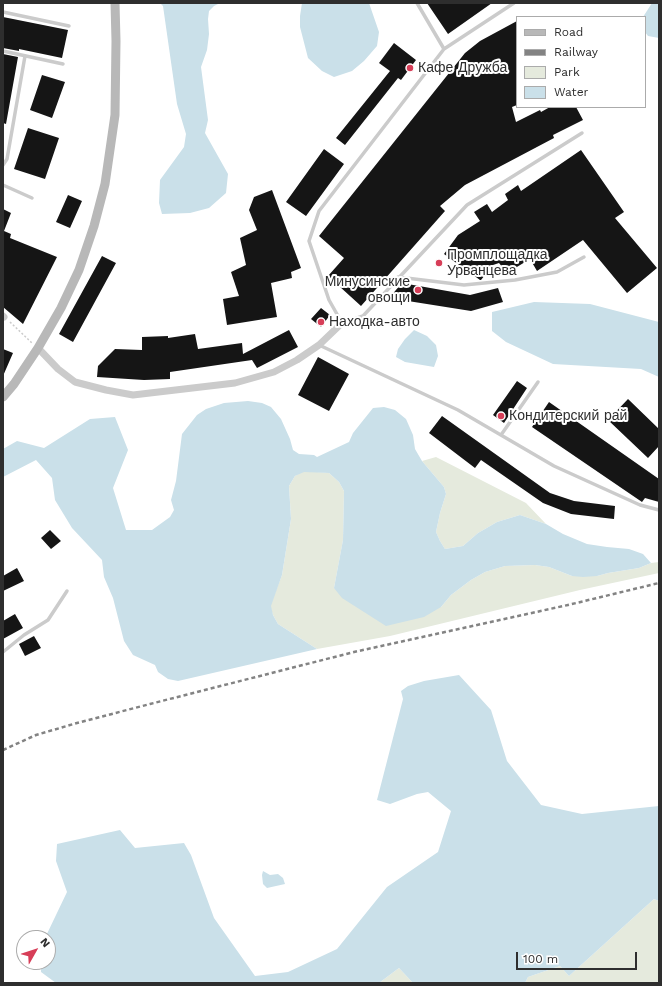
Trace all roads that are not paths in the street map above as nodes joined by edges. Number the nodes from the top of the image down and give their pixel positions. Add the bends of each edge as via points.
1 (115, 3) edge
2 (417, 3) edge
3 (514, 3) edge
4 (3, 12) edge
5 (68, 26) dead end
6 (444, 49) junction
7 (3, 51) edge
8 (25, 56) junction
9 (63, 64) dead end
10 (582, 133) dead end
11 (3, 165) edge
12 (3, 185) edge
13 (32, 198) dead end
14 (584, 257) dead end
15 (398, 278) junction
16 (342, 323) junction
17 (319, 345) junction
18 (38, 348) junction
19 (538, 382) dead end
20 (3, 397) edge
21 (501, 435) junction
22 (659, 510) edge
23 (67, 591) dead end
24 (3, 652) edge

1 - 18 street via 115,115 105,184 79,270
2 - 6 lane
3 - 6 lane
4 - 5 lane
6 - 16 lane via 319,211 309,241 329,300
7 - 8 lane
8 - 9 lane
8 - 11 lane via 7,159
10 - 15 lane via 467,205
12 - 13 lane
14 - 15 lane via 557,272 515,280 464,285
15 - 16 lane via 363,316
16 - 17 street
17 - 18 street via 274,372 235,383 133,395 75,382
17 - 21 lane via 458,410
18 - 20 street
19 - 21 lane
21 - 22 lane via 554,466 640,505
23 - 24 lane via 48,620

